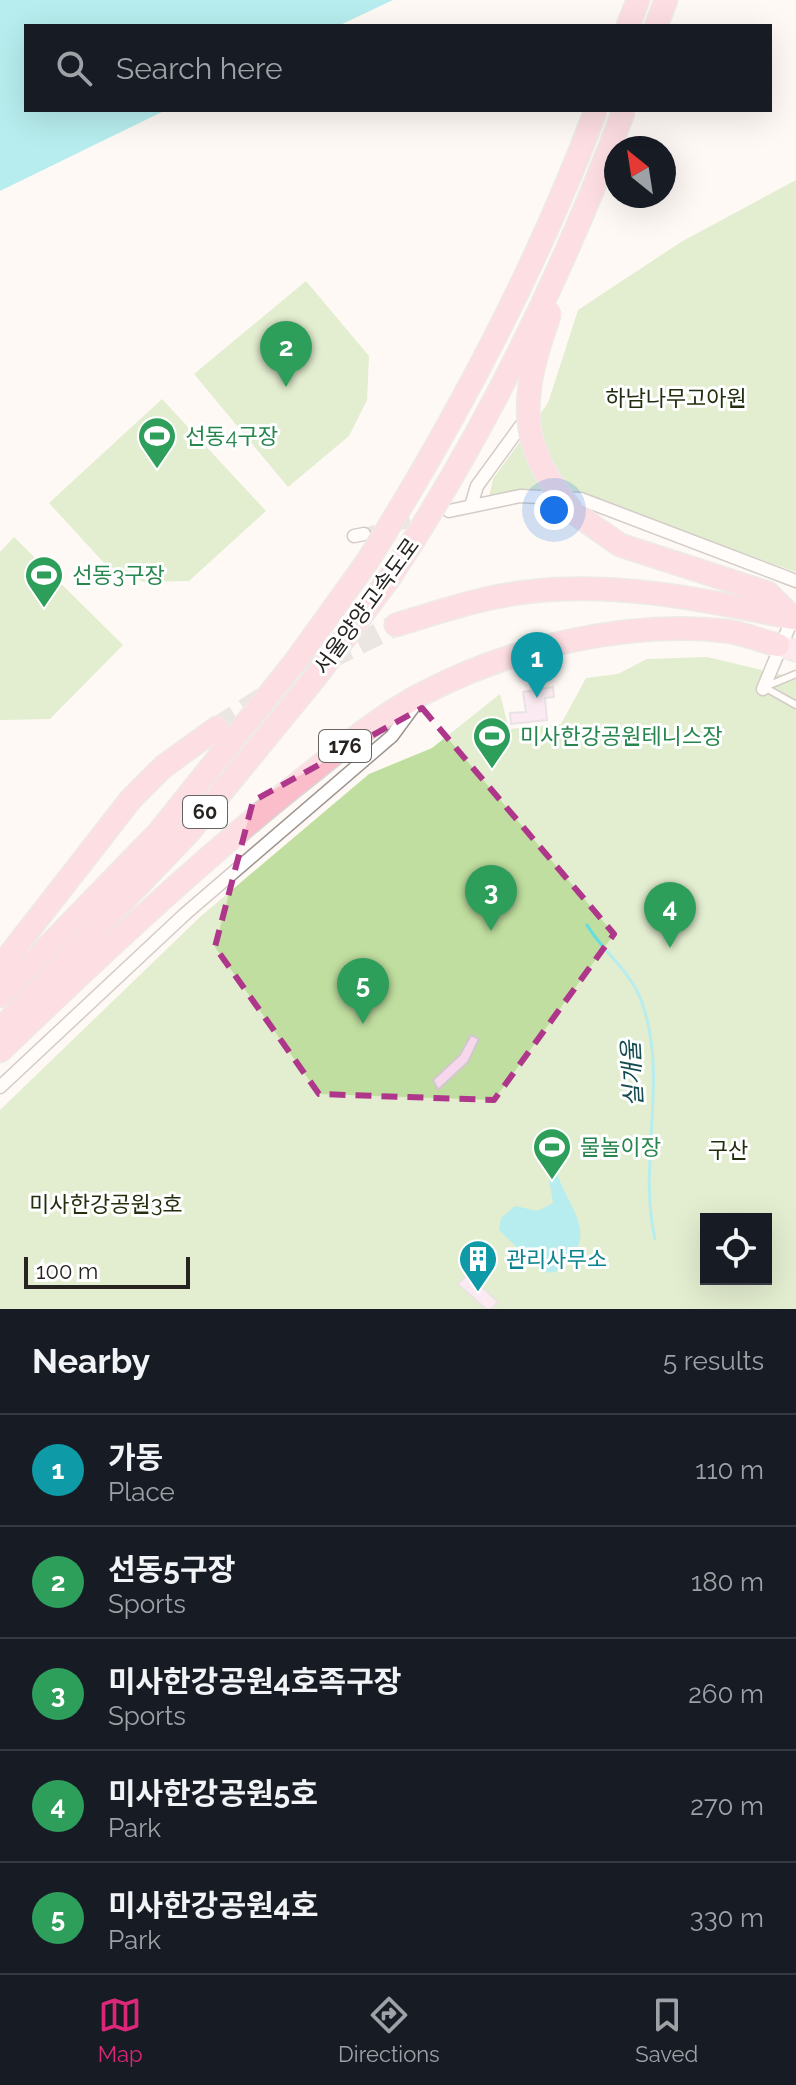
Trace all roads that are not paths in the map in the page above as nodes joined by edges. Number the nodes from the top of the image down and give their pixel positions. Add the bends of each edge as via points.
1 (638, 0) edge
2 (666, 0) edge
3 (629, 24) edge
4 (657, 24) edge
5 (595, 112) edge
6 (623, 112) edge
7 (586, 212) junction
8 (536, 403) dead end
9 (471, 506) junction
10 (449, 511) dead end
11 (796, 581) edge
12 (795, 616) edge
13 (396, 625) tunnel mouth
14 (787, 648) edge
15 (796, 674) edge
16 (763, 688) junction
17 (424, 693) junction
18 (796, 705) edge
19 (217, 728) tunnel mouth
20 (0, 967) edge
21 (0, 996) edge
22 (0, 1030) edge
23 (0, 1051) edge
24 (0, 1087) edge

1 - 3 highway
2 - 4 highway
5 - 21 highway, 서울양양고속도로 / 60, bridge via 544,243 491,352 367,562 159,832
6 - 7 highway, 서울양양고속도로 / 60, bridge
7 - 12 highway, bridge via 541,340 527,400 537,462 573,512 620,545 768,593
7 - 22 highway, 서울양양고속도로 / 60, bridge via 488,414 390,577 189,832
8 - 9 street via 477,486
9 - 10 street
9 - 11 street via 520,496 581,499
12 - 13 highway via 677,596 589,589 526,592
12 - 14 street
14 - 16 street
14 - 17 highway, 176 via 727,631 599,637 522,653
15 - 16 lane
16 - 18 lane
17 - 23 highway, 176 via 336,753 230,838
17 - 24 street via 392,736 195,905
19 - 20 highway via 163,767 131,799

